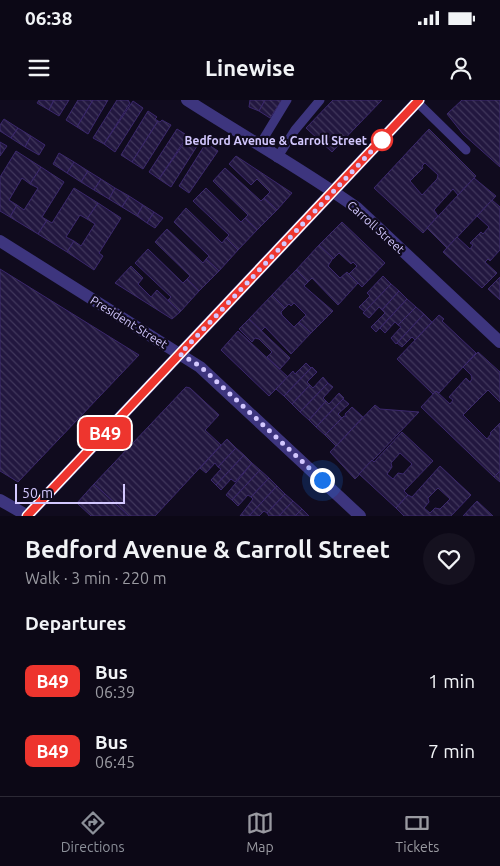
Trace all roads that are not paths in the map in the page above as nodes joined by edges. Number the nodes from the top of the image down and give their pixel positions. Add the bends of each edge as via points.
1 (187, 100) edge
2 (287, 100) edge
3 (320, 100) edge
4 (418, 101) edge
5 (259, 146) junction
6 (466, 150) dead end
7 (277, 158) junction
8 (334, 191) junction
9 (0, 241) edge
10 (500, 342) edge
11 (180, 354) junction
12 (0, 500) edge
13 (27, 516) edge
14 (360, 516) edge

1 - 5 street, Carroll Street
2 - 5 lane
3 - 7 lane
4 - 6 lane
4 - 8 street
5 - 7 street, Carroll Street
7 - 8 street, Carroll Street
8 - 10 street, Carroll Street via 357,208
8 - 11 street
9 - 11 street, President Street
11 - 13 street
11 - 14 street, President Street via 200,366
12 - 13 street

